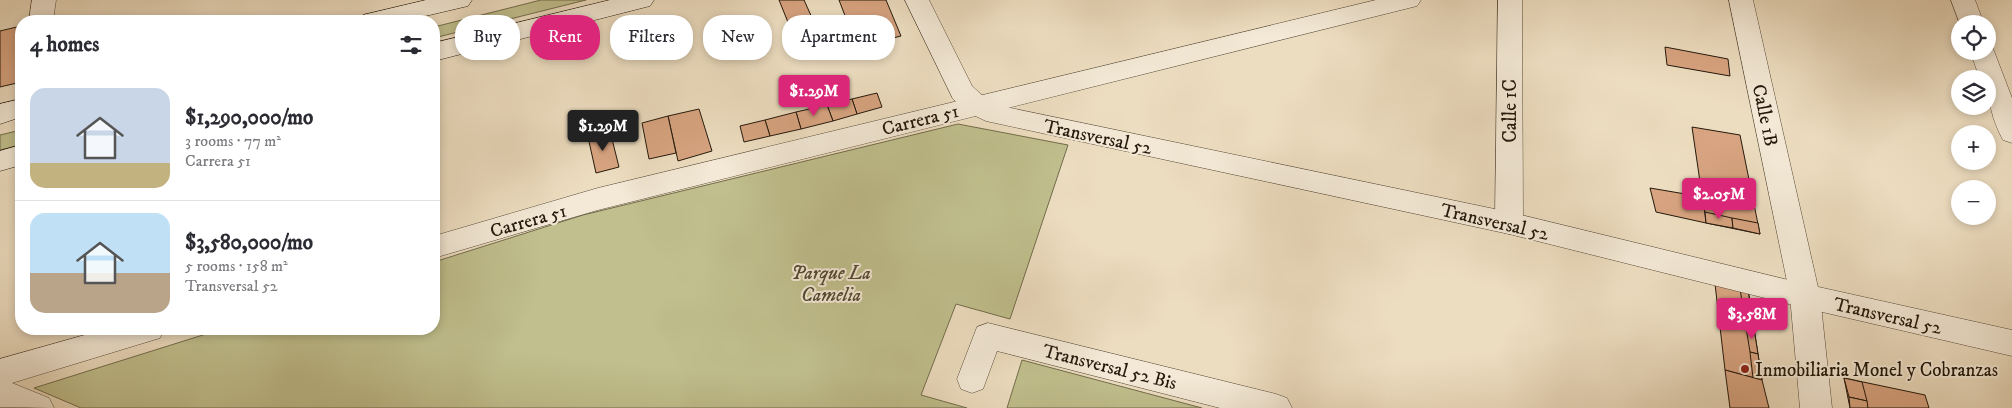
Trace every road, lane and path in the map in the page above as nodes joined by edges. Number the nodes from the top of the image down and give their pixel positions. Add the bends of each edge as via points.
1 (44, 0) edge
2 (460, 0) edge
3 (642, 0) edge
4 (917, 0) edge
5 (1409, 0) edge
6 (1510, 0) edge
7 (1741, 0) edge
8 (1964, 0) edge
9 (42, 15) edge
10 (396, 15) edge
11 (1969, 15) edge
12 (440, 50) edge
13 (1985, 60) edge
14 (976, 105) junction
15 (15, 110) edge
16 (0, 114) edge
17 (2012, 133) edge
18 (15, 157) edge
19 (0, 161) edge
20 (1509, 223) junction
21 (440, 245) edge
22 (1804, 296) junction
23 (129, 335) edge
24 (2012, 343) edge
25 (0, 373) edge
26 (972, 379) dead end
27 (0, 392) edge
28 (38, 408) edge
29 (1276, 408) edge
30 (1816, 408) edge

1 - 9 street
2 - 10 street
3 - 12 street
4 - 14 street via 962,92
5 - 14 street, Carrera 51
6 - 20 street, Calle 1C
7 - 22 street, Calle 1B
8 - 11 street
13 - 17 street
14 - 20 street, Transversal 52 via 1016,120
14 - 21 street, Carrera 51 via 598,199
15 - 16 street
18 - 19 street
20 - 22 street, Transversal 52
22 - 24 street, Transversal 52
22 - 30 street, Calle 1B
23 - 25 street
26 - 29 street, Transversal 52 Bis via 988,336
27 - 28 street

